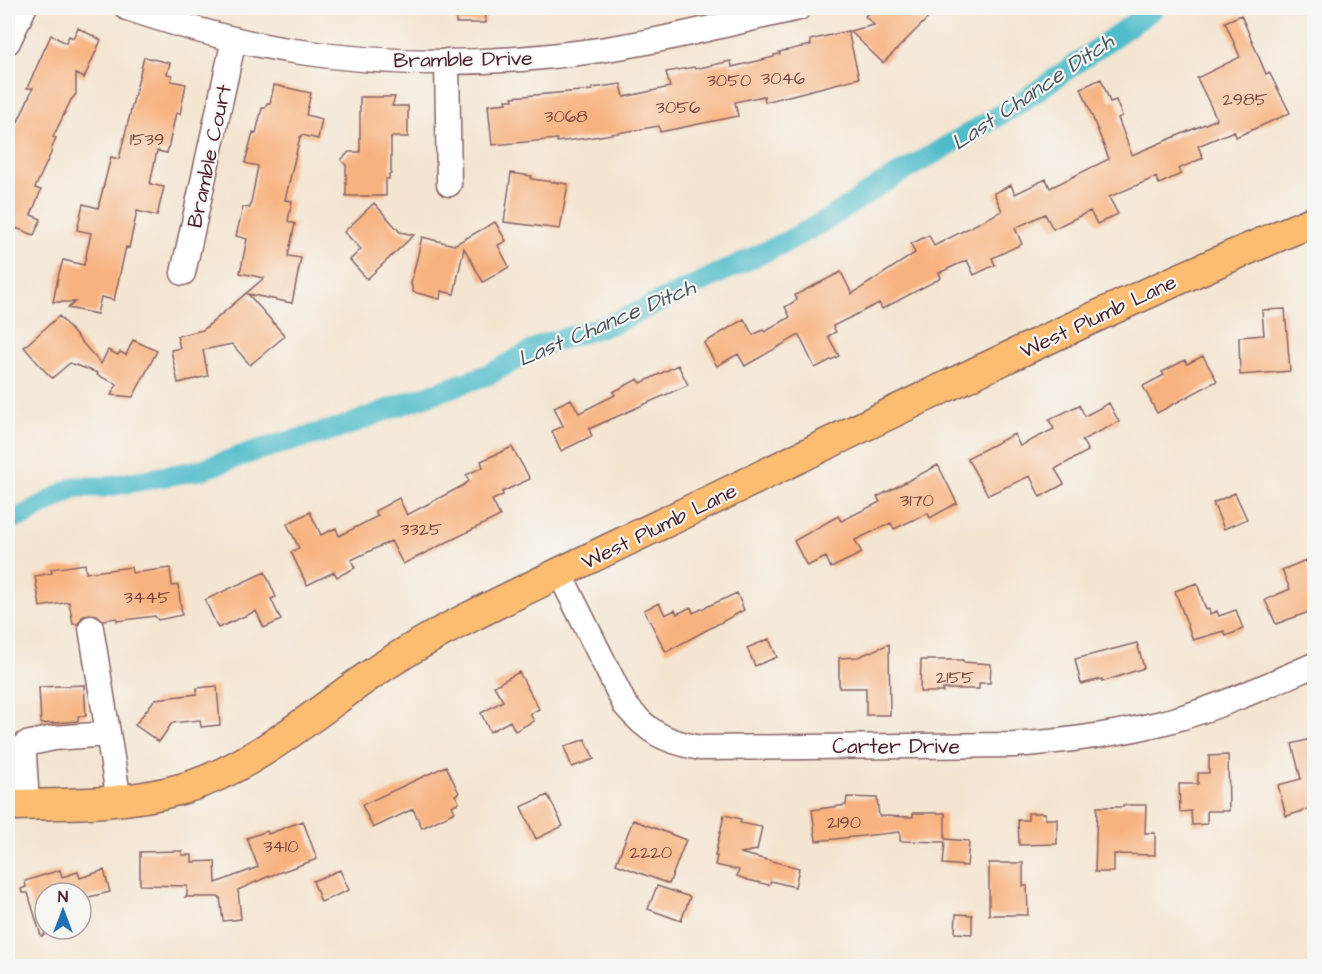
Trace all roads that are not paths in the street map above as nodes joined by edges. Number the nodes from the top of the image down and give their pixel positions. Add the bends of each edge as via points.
1 (24, 8) edge
2 (127, 8) edge
3 (800, 8) edge
4 (234, 39) junction
5 (8, 42) edge
6 (447, 61) junction
7 (449, 184) dead end
8 (1314, 221) edge
9 (183, 273) dead end
10 (560, 574) junction
11 (91, 628) dead end
12 (1314, 665) edge
13 (108, 734) junction
14 (119, 801) junction
15 (17, 805) edge

1 - 5 street
2 - 4 street, Bramble Drive
3 - 6 street, Bramble Drive via 588,52 483,62
4 - 6 street, Bramble Drive via 336,57
4 - 9 street, Bramble Court
6 - 7 street
8 - 10 main road, West Plumb Lane via 952,383
10 - 12 street, Carter Drive via 625,705 655,734 676,744 700,748 1014,745 1066,741 1174,720
10 - 14 main road, West Plumb Lane via 422,643 293,732 223,773 184,788
11 - 13 street
13 - 14 street
13 - 15 street via 26,744
14 - 15 main road, West Plumb Lane

